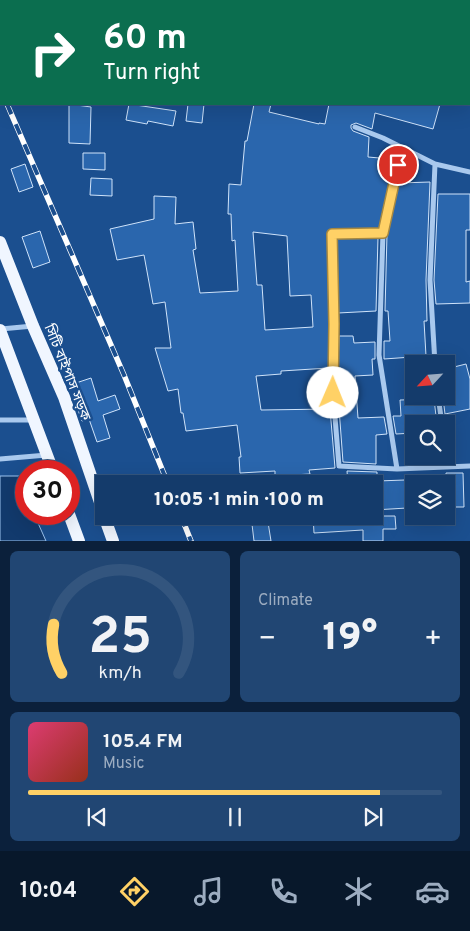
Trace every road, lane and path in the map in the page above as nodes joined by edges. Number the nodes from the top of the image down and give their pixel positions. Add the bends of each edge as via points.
1 (355, 127) dead end
2 (402, 148) junction
3 (434, 164) junction
4 (470, 172) edge
5 (383, 233) junction
6 (1, 247) edge
7 (33, 326) junction
8 (0, 330) edge
9 (434, 355) edge
10 (0, 420) edge
11 (34, 420) junction
12 (46, 454) junction
13 (0, 459) edge
14 (48, 460) edge
15 (470, 466) edge
16 (449, 467) joint
17 (397, 469) junction
18 (95, 489) edge
19 (73, 525) edge
20 (107, 525) edge
21 (79, 541) edge
22 (113, 541) edge

1 - 2 street
2 - 3 street
2 - 5 street
3 - 4 street
3 - 9 street via 430,280
5 - 17 street via 379,355
5 - 17 street via 332,234 333,393 339,466
6 - 7 main road, সিটি বাইপাস সড়ক
7 - 8 street
7 - 18 main road, সিটি বাইপাস সড়ক via 64,398
8 - 11 main road
10 - 11 street
11 - 12 main road
12 - 13 street
12 - 14 main road
15 - 16 street
16 - 17 street
19 - 21 main road
20 - 22 main road, সিটি বাইপাস সড়ক

